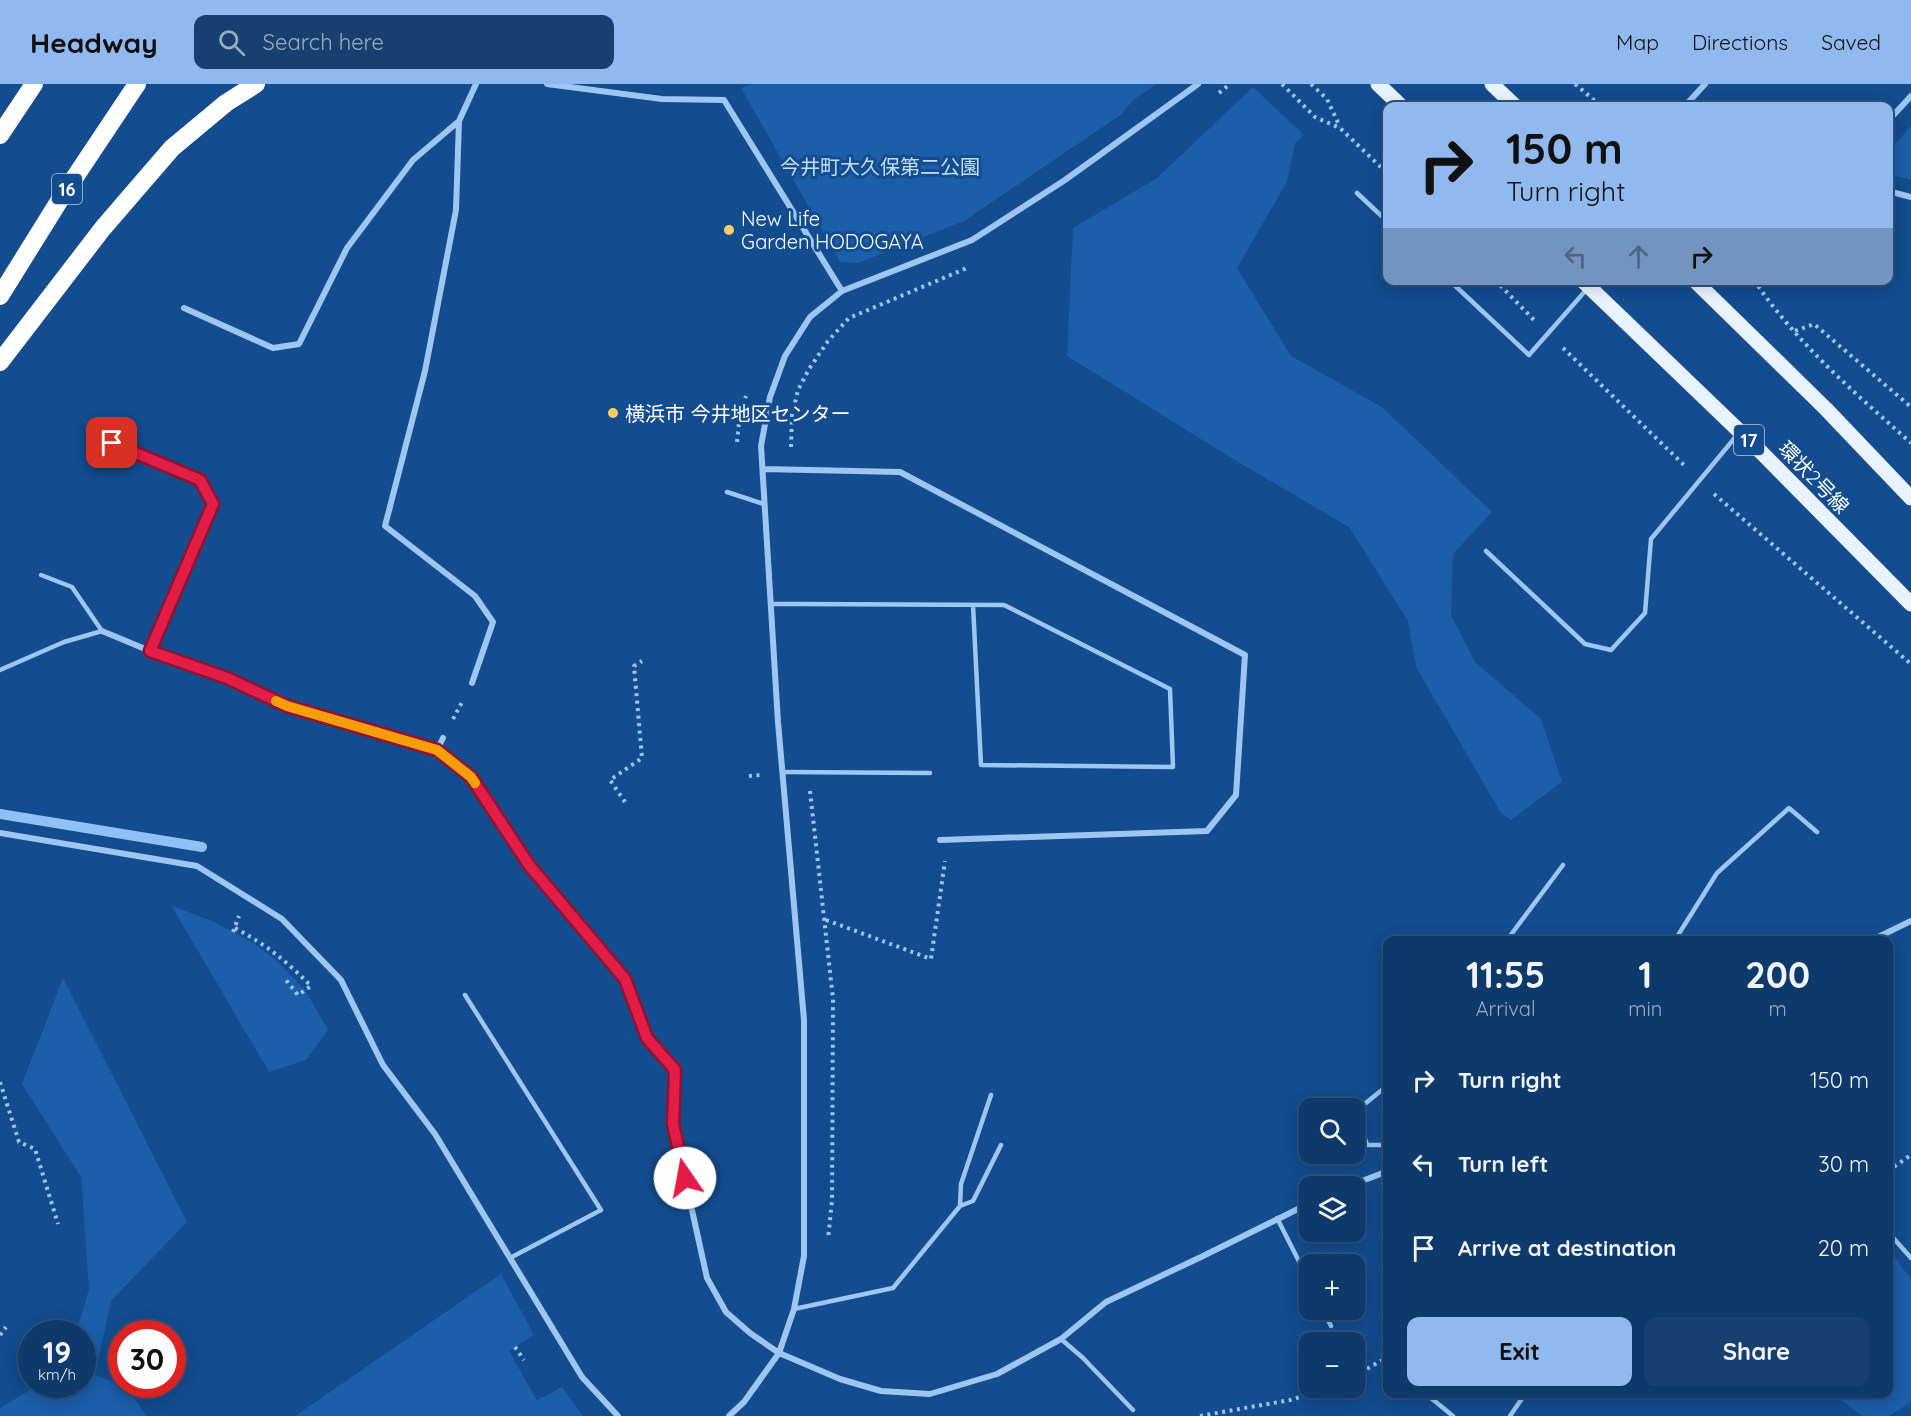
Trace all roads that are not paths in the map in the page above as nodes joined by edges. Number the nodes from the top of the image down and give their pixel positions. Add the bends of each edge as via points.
1 (34, 84) edge
2 (136, 84) edge
3 (256, 84) edge
4 (476, 84) edge
5 (547, 84) edge
6 (1198, 84) edge
7 (1378, 84) edge
8 (1705, 84) edge
9 (1496, 86) edge
10 (1911, 96) edge
11 (1397, 102) edge
12 (1511, 102) edge
13 (1689, 102) edge
14 (1893, 116) edge
15 (459, 121) junction
16 (0, 135) edge
17 (1893, 192) edge
18 (1357, 193) dead end
19 (1911, 197) edge
20 (1383, 217) edge
21 (1454, 285) edge
22 (1585, 285) edge
23 (1587, 285) edge
24 (1699, 285) edge
25 (842, 291) junction
26 (0, 296) edge
27 (184, 308) dead end
28 (0, 362) edge
29 (1740, 432) junction
30 (112, 443) dead end
31 (763, 469) junction
32 (727, 492) dead end
33 (1911, 498) edge
34 (764, 504) junction
35 (1486, 551) dead end
36 (41, 575) dead end
37 (769, 604) junction
38 (1911, 604) edge
39 (973, 605) junction
40 (102, 631) junction
41 (150, 651) junction
42 (0, 670) edge
43 (472, 683) road end
44 (443, 738) road end
45 (437, 750) junction
46 (782, 772) junction
47 (930, 773) dead end
48 (1817, 832) dead end
49 (0, 833) edge
50 (940, 840) dead end
51 (1563, 865) dead end
52 (1911, 921) edge
53 (1510, 936) edge
54 (1678, 936) edge
55 (1880, 936) edge
56 (465, 995) dead end
57 (1383, 1089) edge
58 (991, 1095) dead end
59 (1002, 1145) dead end
60 (1383, 1145) edge
61 (1383, 1173) edge
62 (1365, 1180) edge
63 (960, 1206) junction
64 (1299, 1208) edge
65 (1277, 1218) junction
66 (1893, 1237) edge
67 (1911, 1257) edge
68 (510, 1258) junction
69 (1299, 1261) edge
70 (794, 1309) junction
71 (1328, 1320) edge
72 (1331, 1326) dead end
73 (1061, 1339) junction
74 (779, 1353) junction
75 (1431, 1398) edge
76 (1523, 1398) edge
77 (1134, 1410) dead end
78 (618, 1416) edge
79 (729, 1416) edge
80 (1453, 1416) edge
81 (1510, 1416) edge

1 - 16 highway
2 - 26 highway, 16
3 - 28 highway via 226,103 172,148 103,228
4 - 15 street
5 - 25 street via 662,99 724,100
6 - 25 street via 1065,180 972,240
7 - 11 main road
8 - 13 street
9 - 12 main road
10 - 14 street
15 - 27 street via 413,160 347,248 299,344 273,348
15 - 43 street via 456,210 425,371 385,526 475,596 493,622
17 - 19 street
18 - 20 lane
21 - 22 lane via 1528,355
23 - 29 main road, 環状2号線 / 17
24 - 33 main road
25 - 31 street via 810,317 785,356 770,397 761,446
29 - 35 lane via 1651,539 1645,614 1611,650 1585,644
29 - 38 main road, 環状2号線 / 17
30 - 41 street via 200,480 213,504
31 - 34 street
31 - 50 street via 900,472 1245,655 1236,795 1207,831
32 - 34 lane
34 - 37 street
36 - 40 lane via 72,587
37 - 39 lane
37 - 46 street
39 - 39 lane via 981,765 1173,767 1170,689 1004,605
40 - 41 street
40 - 42 lane via 64,642
41 - 45 street via 227,678 287,706
44 - 45 street
45 - 74 street via 471,777 529,865 625,979 647,1038 675,1070 673,1124 706,1278 726,1312
46 - 47 lane
46 - 70 street via 804,1020 804,1256
48 - 54 lane via 1790,808 1717,873
49 - 68 street via 197,866 282,919 341,980 383,1065 435,1134
51 - 53 lane
52 - 55 street
56 - 68 lane via 601,1209
57 - 60 lane via 1356,1111 1367,1145
58 - 63 lane via 961,1184
59 - 63 lane via 973,1201
61 - 62 street
63 - 70 lane via 893,1288
64 - 65 street
65 - 69 lane
65 - 73 street via 1106,1302
66 - 67 lane
68 - 78 street via 582,1377
70 - 74 street
71 - 72 lane
73 - 74 street via 997,1374 930,1394 881,1391 840,1379
73 - 77 lane
74 - 79 street via 744,1402
75 - 80 lane
76 - 81 lane

